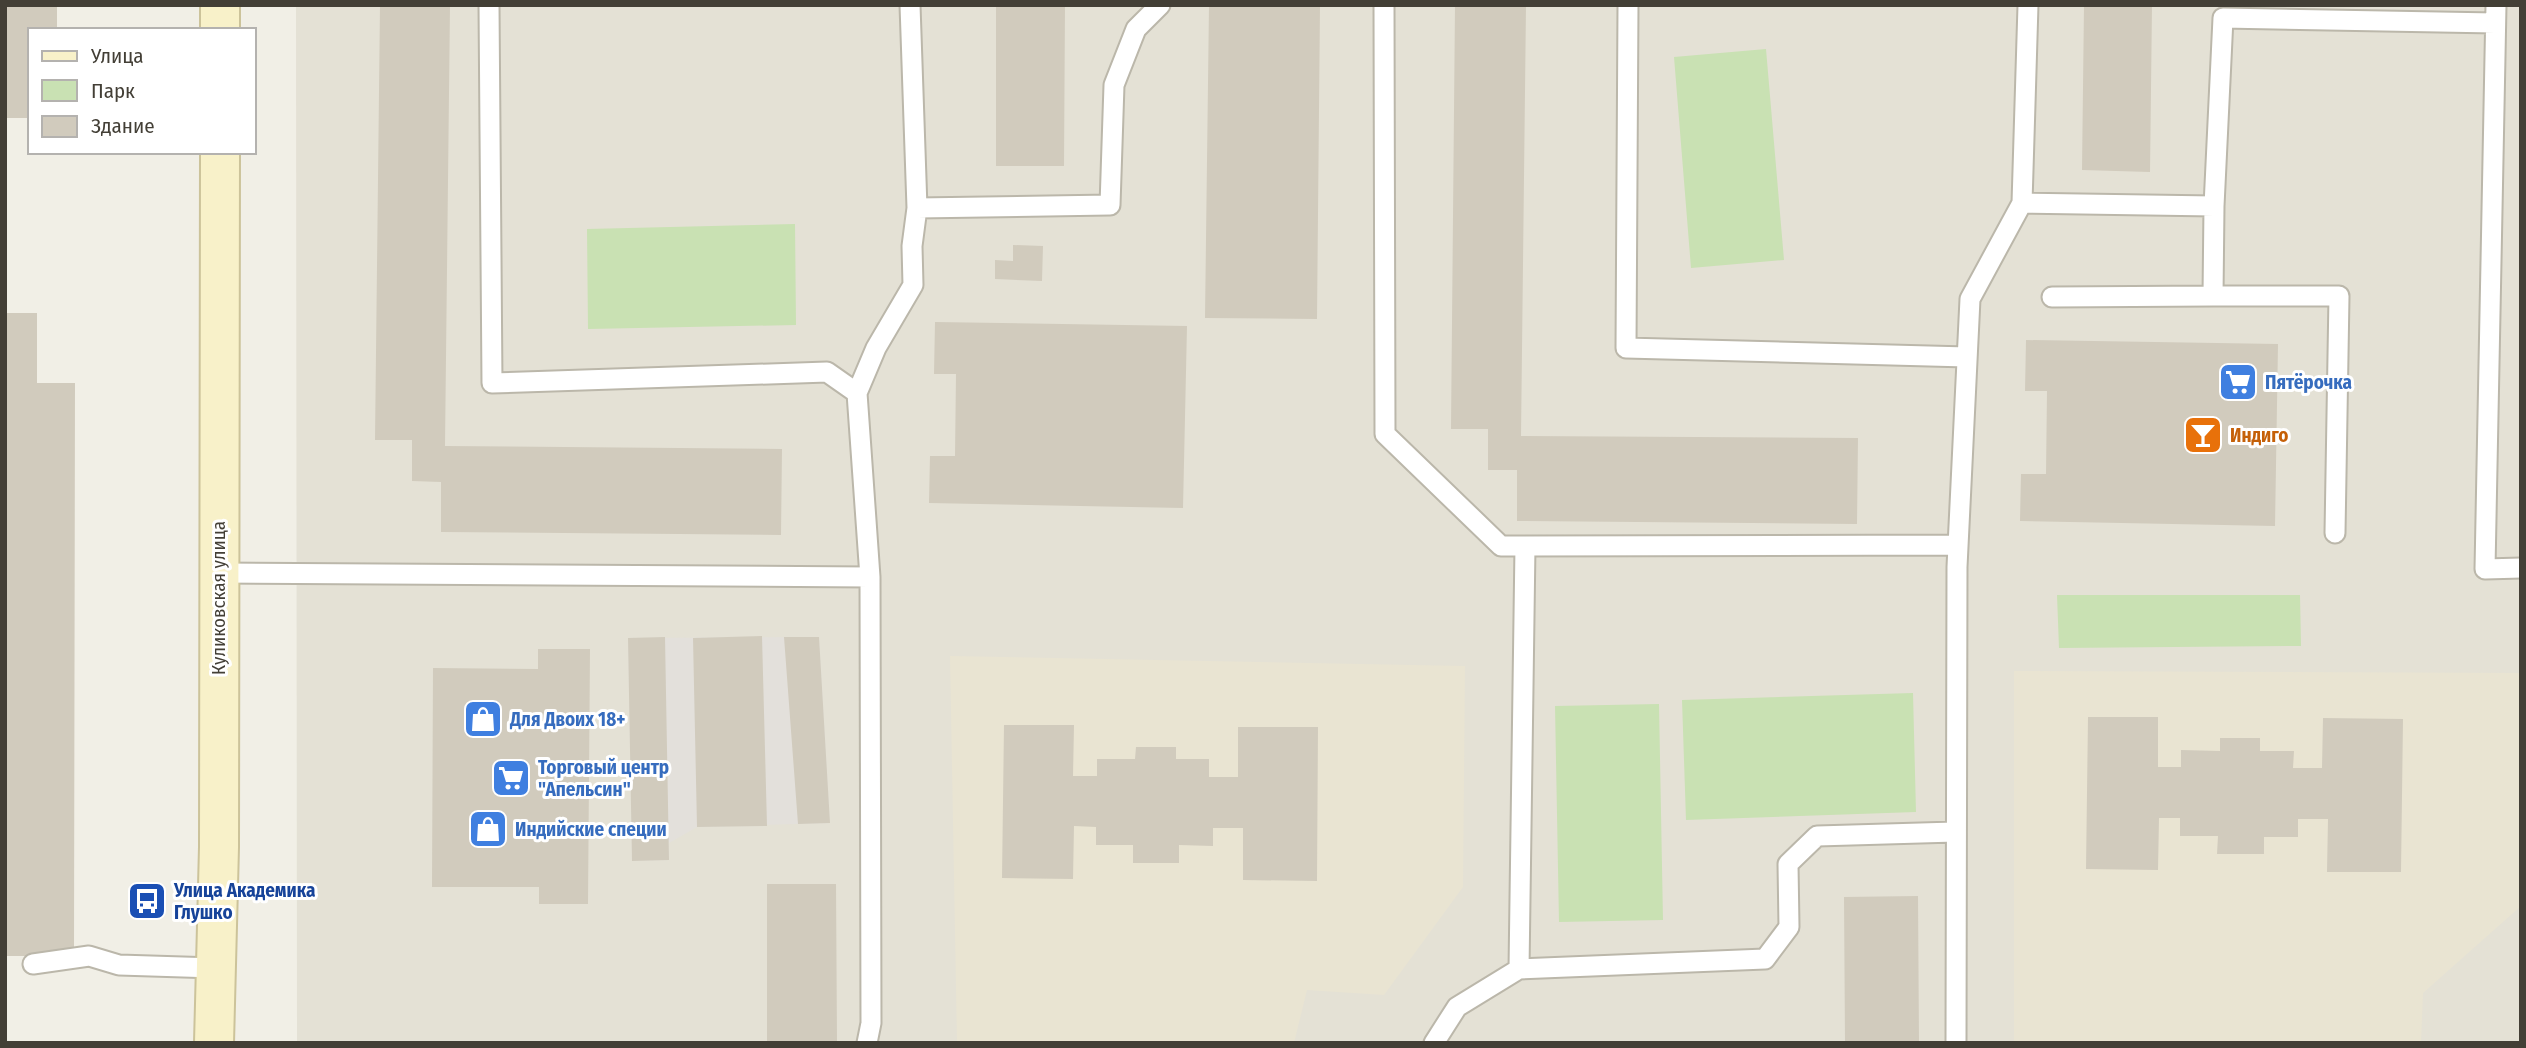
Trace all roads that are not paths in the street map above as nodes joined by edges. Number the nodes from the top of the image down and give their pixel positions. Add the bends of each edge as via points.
1 (220, 5) edge
2 (489, 5) edge
3 (910, 5) edge
4 (1160, 5) edge
5 (1384, 5) edge
6 (1628, 5) edge
7 (2028, 5) edge
8 (2227, 12) edge
9 (2496, 14) edge
10 (220, 28) edge
11 (220, 154) edge
12 (2022, 203) junction
13 (2214, 206) junction
14 (917, 208) junction
15 (2213, 296) junction
16 (2052, 297) dead end
17 (1967, 357) junction
18 (857, 393) junction
19 (2335, 533) dead end
20 (1958, 545) junction
21 (1525, 546) junction
22 (2521, 568) edge
23 (218, 573) junction
24 (870, 577) junction
25 (1955, 832) junction
26 (33, 964) dead end
27 (215, 968) junction
28 (1519, 969) junction
29 (214, 1043) edge
30 (867, 1043) edge
31 (1434, 1043) edge
32 (1956, 1043) edge

1 - 10 street
2 - 18 lane via 492,383 827,372
3 - 14 lane
4 - 14 lane via 1136,29 1114,85 1110,205
5 - 21 lane via 1385,434 1501,546
6 - 17 lane via 1626,348
7 - 12 lane
8 - 9 lane
8 - 13 lane
9 - 22 lane via 2485,569
11 - 23 street, Куликовская улица
12 - 13 lane
12 - 17 lane via 1970,299
13 - 15 lane
14 - 18 lane via 913,285 876,348
15 - 16 lane
15 - 19 lane via 2339,296
17 - 20 lane
18 - 24 lane
20 - 21 lane
20 - 25 lane
21 - 28 lane
23 - 24 lane
23 - 27 street, Куликовская улица
24 - 30 lane via 871,1023
25 - 28 lane via 1817,836 1788,864 1789,927 1765,960
25 - 32 lane
26 - 27 lane via 89,956 119,965
27 - 29 street, Куликовская улица
28 - 31 lane via 1457,1007

